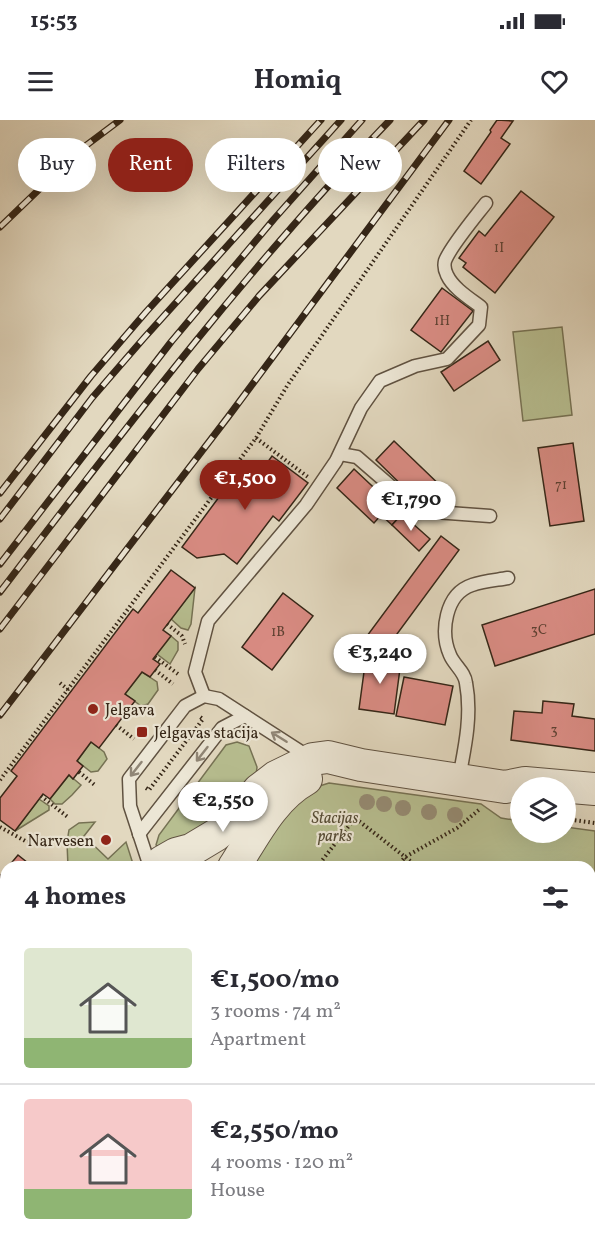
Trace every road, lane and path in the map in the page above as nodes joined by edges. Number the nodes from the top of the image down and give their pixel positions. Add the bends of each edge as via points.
1 (471, 120) edge
2 (486, 203) dead end
3 (256, 438) junction
4 (340, 454) junction
5 (319, 486) junction
6 (490, 516) dead end
7 (508, 578) dead end
8 (167, 624) dead end
9 (187, 648) dead end
10 (155, 657) dead end
11 (155, 670) dead end
12 (178, 674) dead end
13 (60, 683) dead end
14 (172, 684) dead end
15 (69, 691) junction
16 (204, 696) junction
17 (245, 716) junction
18 (116, 725) dead end
19 (134, 739) dead end
20 (313, 759) junction
21 (362, 765) junction
22 (79, 772) dead end
23 (0, 780) edge
24 (96, 786) dead end
25 (595, 789) edge
26 (464, 794) junction
27 (41, 796) dead end
28 (505, 798) edge
29 (576, 806) edge
30 (480, 808) junction
31 (595, 808) edge
32 (69, 818) dead end
33 (576, 820) edge
34 (595, 823) edge
35 (0, 827) edge
36 (139, 834) junction
37 (53, 839) dead end
38 (191, 850) junction
39 (405, 857) junction
40 (148, 861) edge
41 (164, 861) edge
42 (222, 861) edge
43 (238, 861) edge
44 (322, 861) edge
45 (402, 861) edge
46 (410, 861) edge

1 - 3 path via 287,386
2 - 4 lane via 451,251 444,269 480,308 479,325 447,359 415,366 380,381
3 - 5 path
3 - 15 path
4 - 5 lane
4 - 6 lane via 357,457 409,502 435,512
5 - 16 lane via 208,621 195,672
7 - 26 lane via 471,585 458,594 448,611 445,638 451,657 466,679 470,704
8 - 9 path via 182,636
10 - 12 path
11 - 14 path
13 - 15 path
15 - 23 path
16 - 17 lane via 219,699
16 -> 36 lane via 186,706 129,779 130,806
20 -> 17 lane
17 -> 36 lane via 222,728
18 - 19 path
20 - 21 street via 328,757
20 - 38 street via 276,777 216,835
21 - 26 street
21 - 43 street via 295,785 276,803
22 - 24 path
25 - 28 street via 525,783
26 - 28 street
26 - 30 path
27 - 32 path
28 - 30 path
29 - 31 street
30 - 39 path via 457,828
33 - 34 path
35 - 37 path via 27,842
36 - 40 lane
38 - 41 street
38 - 42 street via 207,852
39 - 44 path via 355,818
39 - 45 path
39 - 46 path

